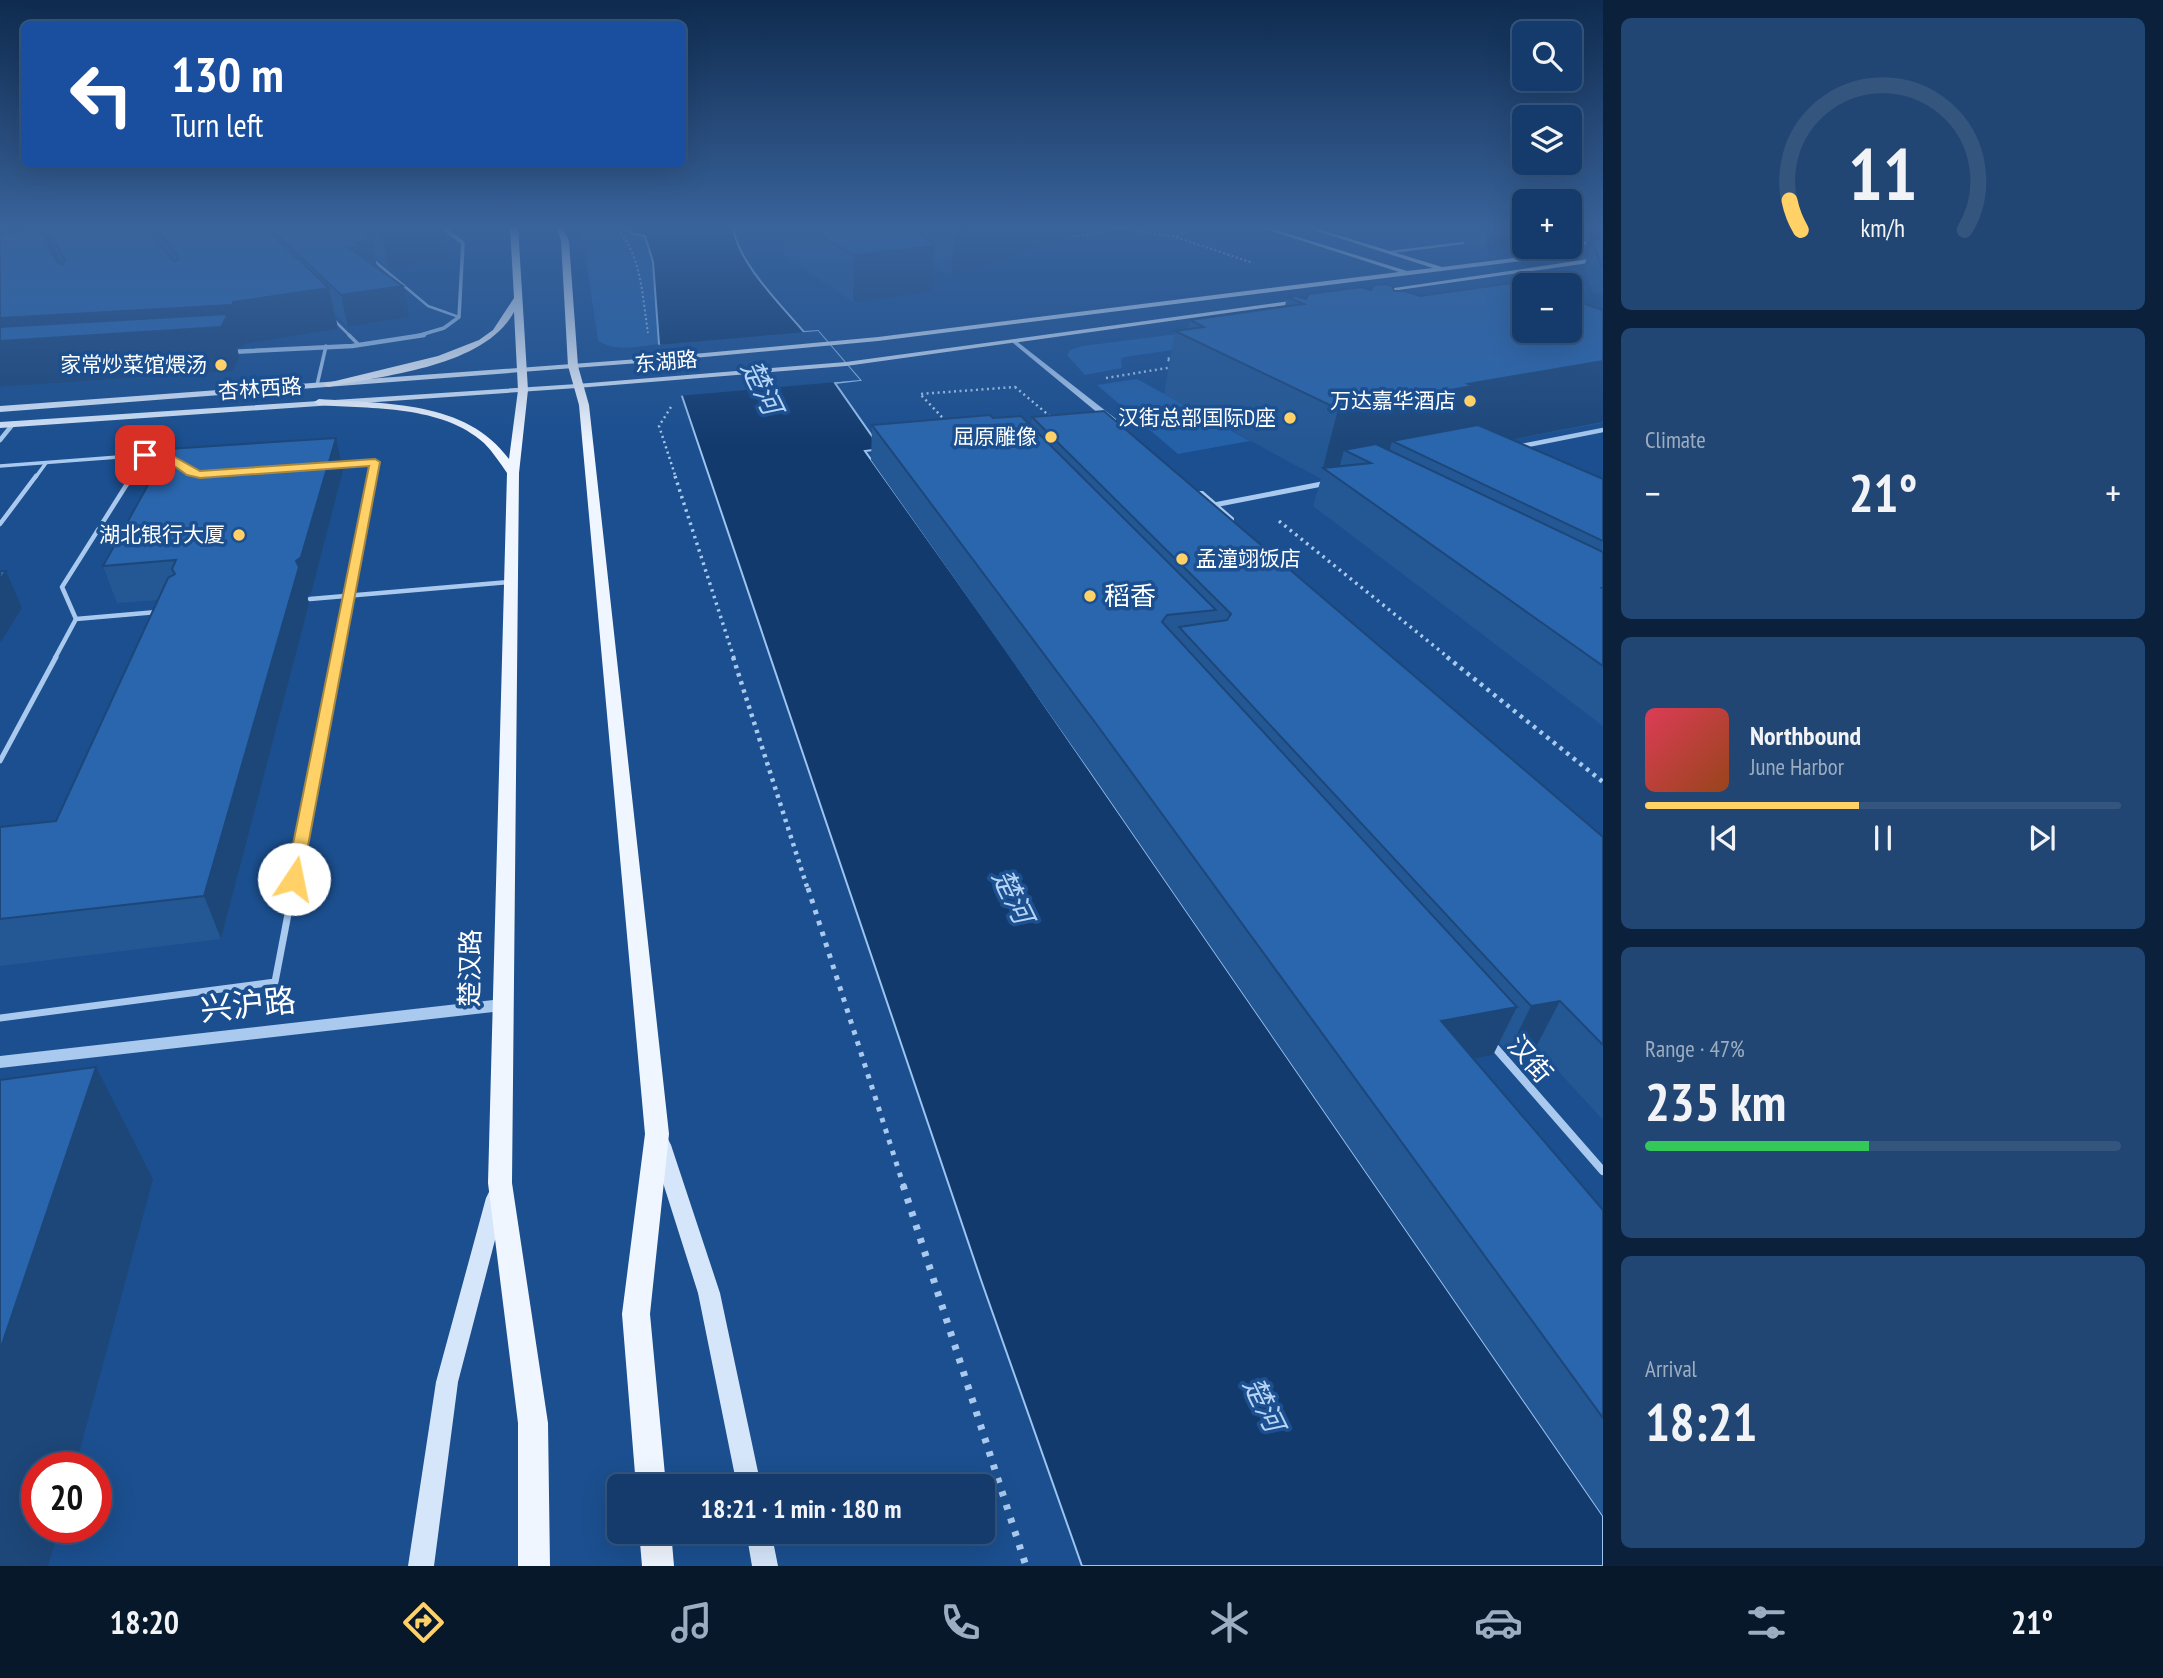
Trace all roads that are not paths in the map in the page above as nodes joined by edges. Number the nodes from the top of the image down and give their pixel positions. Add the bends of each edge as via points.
1 (419, 299) edge
2 (460, 299) edge
3 (516, 299) edge
4 (517, 299) edge
5 (569, 299) edge
6 (1202, 299) edge
7 (1318, 299) edge
8 (1264, 307) junction
9 (1276, 312) edge
10 (329, 315) edge
11 (1205, 315) junction
12 (459, 317) junction
13 (1214, 320) edge
14 (1015, 342) junction
15 (358, 344) junction
16 (326, 346) junction
17 (228, 353) edge
18 (575, 376) junction
19 (522, 380) junction
20 (322, 385) junction
21 (319, 402) junction
22 (0, 409) edge
23 (13, 424) junction
24 (0, 425) edge
25 (1119, 426) edge
26 (1603, 430) edge
27 (0, 440) edge
28 (1511, 448) edge
29 (145, 455) junction
30 (173, 460) edge
31 (46, 463) junction
32 (334, 465) edge
33 (0, 467) edge
34 (513, 473) junction
35 (1340, 481) edge
36 (1193, 488) edge
37 (1214, 505) junction
38 (1235, 523) edge
39 (0, 524) edge
40 (511, 582) junction
41 (349, 595) junction
42 (310, 599) dead end
43 (170, 611) edge
44 (76, 619) junction
45 (0, 761) edge
46 (502, 1004) junction
47 (0, 1018) edge
48 (1485, 1036) edge
49 (0, 1062) edge
50 (657, 1134) junction
51 (1603, 1171) edge
52 (500, 1183) junction
53 (650, 1474) edge
54 (747, 1474) edge
55 (656, 1544) edge
56 (761, 1544) edge
57 (421, 1566) edge
58 (534, 1566) edge
59 (658, 1566) edge
60 (765, 1566) edge

1 - 12 lane
2 - 12 street
3 - 20 main road via 506,320 485,340 439,358
4 - 19 main road
5 - 18 main road
6 - 18 main road, 东湖路 via 829,344 639,361
7 - 8 main road, 东湖路
8 - 9 lane
8 - 11 main road, 东湖路
10 - 15 lane
11 - 13 lane
11 - 14 main road, 东湖路
12 - 15 street via 435,334
14 - 18 main road, 东湖路 via 846,364 648,381
14 - 25 street
15 - 16 street
16 - 17 street
16 - 20 lane
18 - 19 main road, 东湖路
18 - 19 main road, 东湖路
18 - 50 main road via 584,405
19 - 20 main road, 杏林西路 via 461,374
19 - 21 main road, 杏林西路
19 - 34 main road, 楚汉路
20 - 22 main road, 杏林西路
21 - 23 main road, 杏林西路
21 - 34 main road via 410,411 458,422 488,441
23 - 24 main road, 杏林西路
23 - 27 street
26 - 28 street
29 - 30 lane
29 - 31 lane
29 - 44 lane via 62,587
31 - 33 lane
31 - 39 lane
32 - 41 lane via 375,462
34 - 40 main road, 楚汉路
35 - 37 street
36 - 37 street
37 - 38 street
40 - 41 lane
40 - 46 main road, 楚汉路
41 - 42 lane
41 - 47 lane via 275,982
43 - 44 lane
44 - 45 lane
46 - 49 street, 兴沪路
46 - 52 main road, 楚汉路
48 - 51 street, 汉街
50 - 53 main road via 636,1314
50 - 54 main road via 709,1293
52 - 57 main road via 447,1382
52 - 58 main road, 楚汉路 via 533,1423
55 - 59 main road
56 - 60 main road

